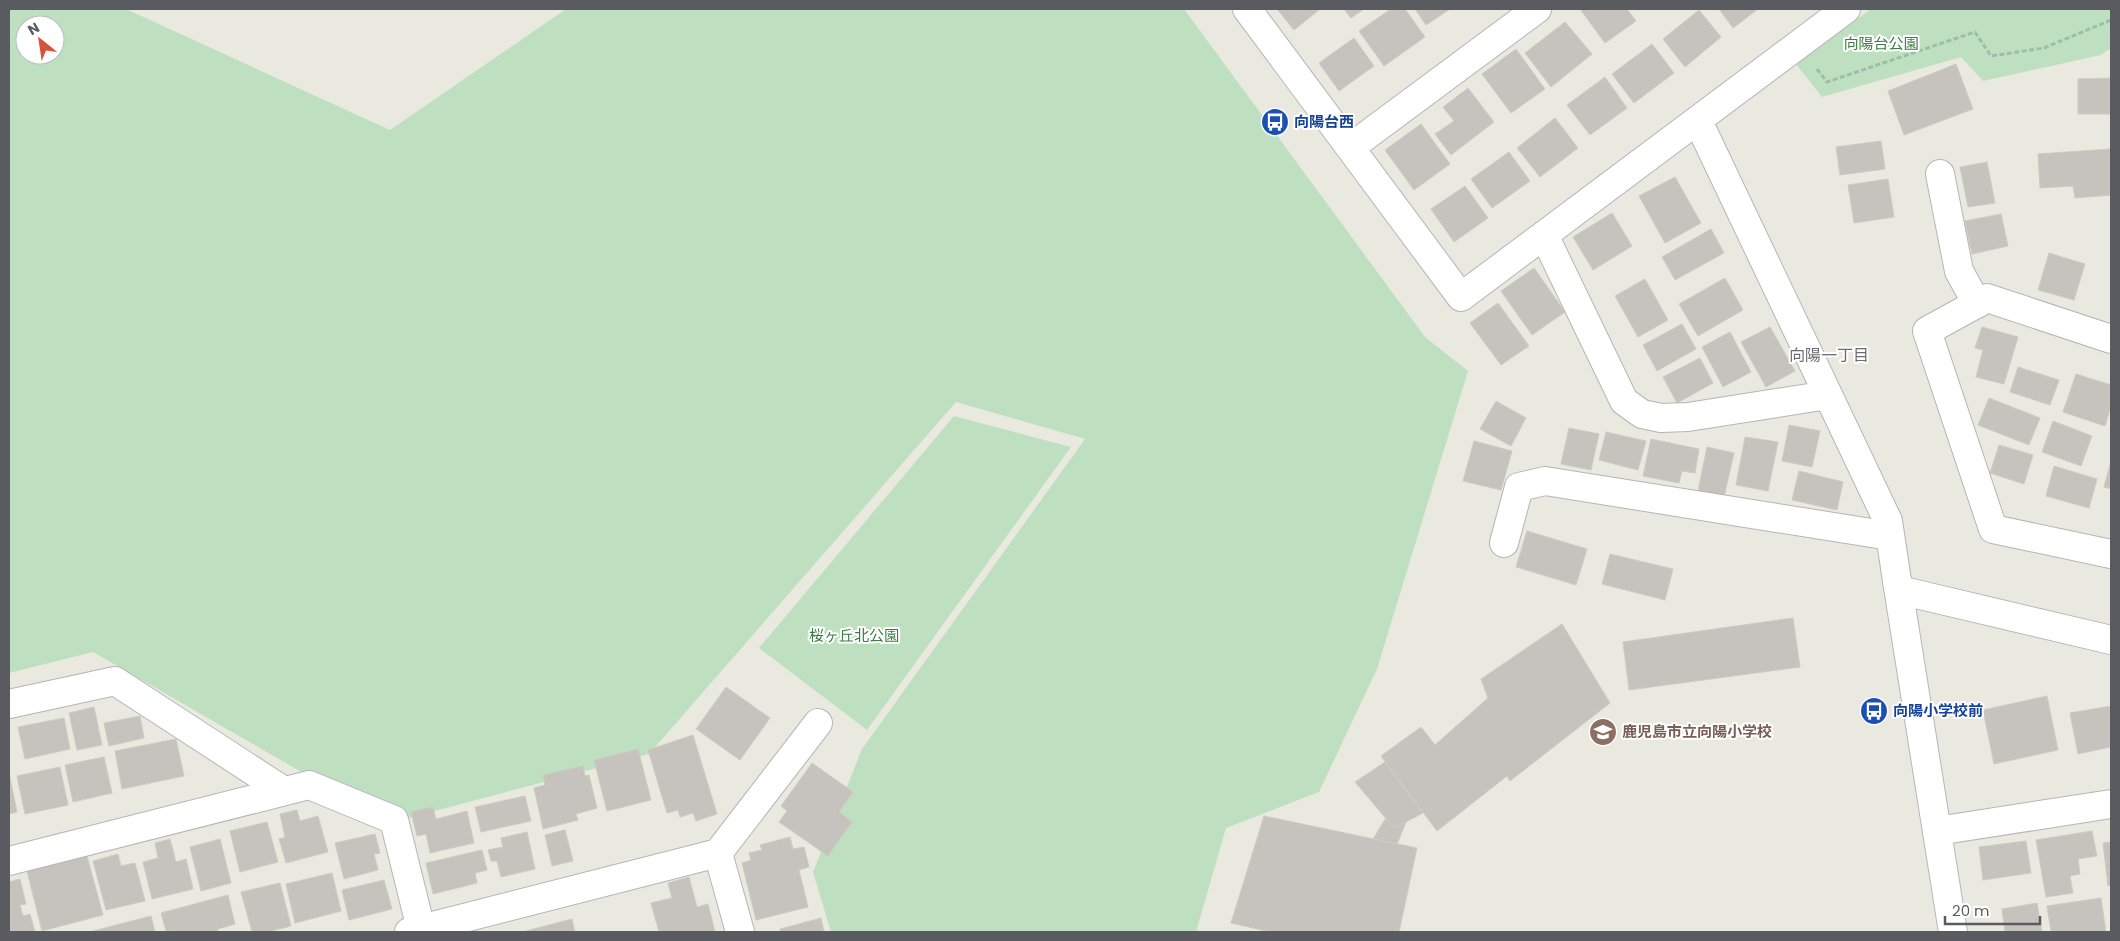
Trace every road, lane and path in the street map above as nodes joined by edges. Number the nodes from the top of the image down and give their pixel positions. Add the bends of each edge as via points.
1 (1247, 9) edge
2 (1537, 9) edge
3 (1846, 9) edge
4 (2111, 20) edge
5 (1800, 43) junction
6 (1698, 121) junction
7 (1351, 148) junction
8 (1940, 174) dead end
9 (1544, 235) junction
10 (1977, 304) junction
11 (2111, 339) edge
12 (1828, 396) junction
13 (1890, 536) junction
14 (1504, 543) dead end
15 (2111, 554) edge
16 (1898, 586) junction
17 (2111, 640) edge
18 (9, 704) edge
19 (818, 723) dead end
20 (284, 792) junction
21 (2111, 804) edge
22 (1937, 831) junction
23 (718, 853) junction
24 (9, 861) edge
25 (415, 931) edge
26 (740, 932) edge
27 (1953, 932) edge

1 - 7 street
2 - 7 street
3 - 5 street
4 - 5 path via 2044,48 1991,56 1975,32 1827,82
5 - 6 street
6 - 9 street
6 - 12 street
7 - 9 street via 1461,296
8 - 10 street via 1959,272
9 - 12 street via 1624,401 1642,414 1661,418 1688,417
10 - 11 street via 1987,298
10 - 15 street via 1927,331 1993,529
12 - 13 street via 1888,521
13 - 14 street via 1545,480 1519,488
13 - 16 street
16 - 17 street
16 - 22 street
18 - 20 street via 115,681
19 - 23 street
20 - 24 street
20 - 25 street via 309,784 394,820
21 - 22 street
22 - 27 street
23 - 25 street
23 - 26 street

